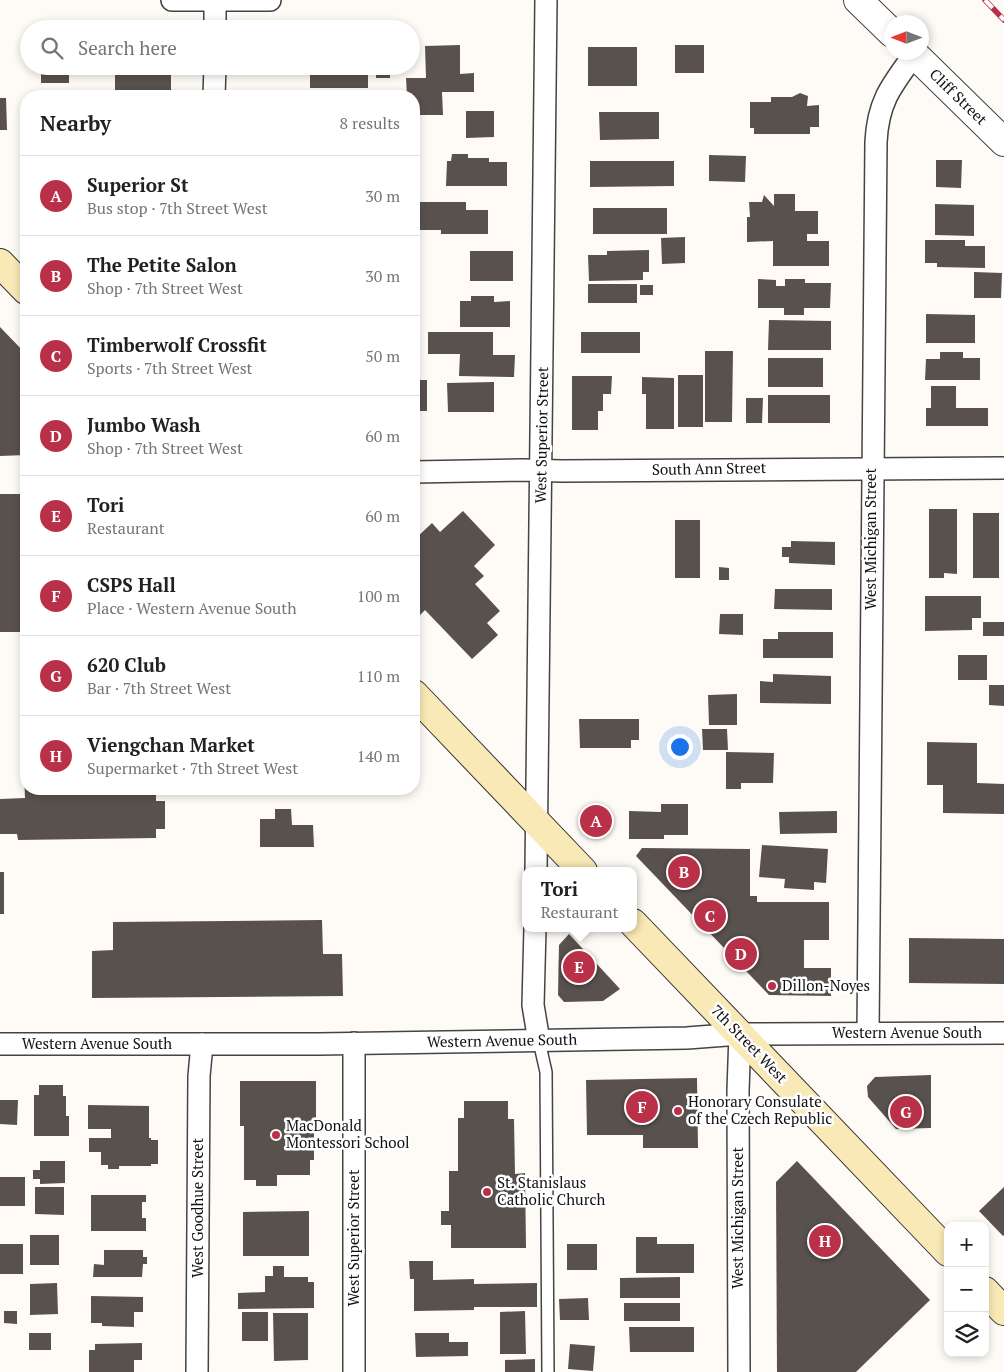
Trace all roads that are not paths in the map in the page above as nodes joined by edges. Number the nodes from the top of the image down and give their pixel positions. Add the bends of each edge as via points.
1 (172, 0) edge
2 (215, 0) edge
3 (270, 0) edge
4 (546, 0) edge
5 (858, 0) edge
6 (215, 20) edge
7 (884, 25) edge
8 (909, 60) edge
9 (919, 60) edge
10 (214, 75) edge
11 (214, 90) edge
12 (1004, 142) edge
13 (0, 263) edge
14 (20, 284) edge
15 (872, 468) junction
16 (1004, 468) edge
17 (542, 471) junction
18 (420, 472) edge
19 (420, 700) edge
20 (537, 823) junction
21 (536, 867) edge
22 (579, 867) edge
23 (637, 927) edge
24 (535, 932) edge
25 (868, 1033) junction
26 (1004, 1033) edge
27 (740, 1034) junction
28 (540, 1041) junction
29 (354, 1043) junction
30 (0, 1044) edge
31 (202, 1044) junction
32 (944, 1248) edge
33 (989, 1295) edge
34 (1004, 1311) edge
35 (197, 1372) edge
36 (354, 1372) edge
37 (548, 1372) edge
38 (739, 1372) edge

1 - 2 street
2 - 3 street
2 - 6 street
4 - 17 street, West Superior Street
5 - 7 street
8 - 15 street, West Michigan Street via 889,91 877,123
9 - 12 street, Cliff Street
10 - 11 street
13 - 14 main road
15 - 16 street, South Ann Street
15 - 17 street, South Ann Street
15 - 25 street, West Michigan Street
17 - 18 street, South Ann Street
17 - 20 street, West Superior Street
19 - 20 main road
20 - 21 street, West Superior Street
20 - 22 main road
23 - 27 main road, 7th Street West
24 - 28 street via 533,1005
25 - 26 street, Western Avenue South
25 - 27 street, Western Avenue South
27 - 28 street, Western Avenue South
27 - 32 main road, 7th Street West
27 - 38 street, West Michigan Street
28 - 29 street, Western Avenue South
28 - 37 lane via 546,1072
29 - 31 street, Western Avenue South
29 - 36 street, West Superior Street
30 - 31 street, Western Avenue South
31 - 35 street, West Goodhue Street via 199,1076
33 - 34 main road

